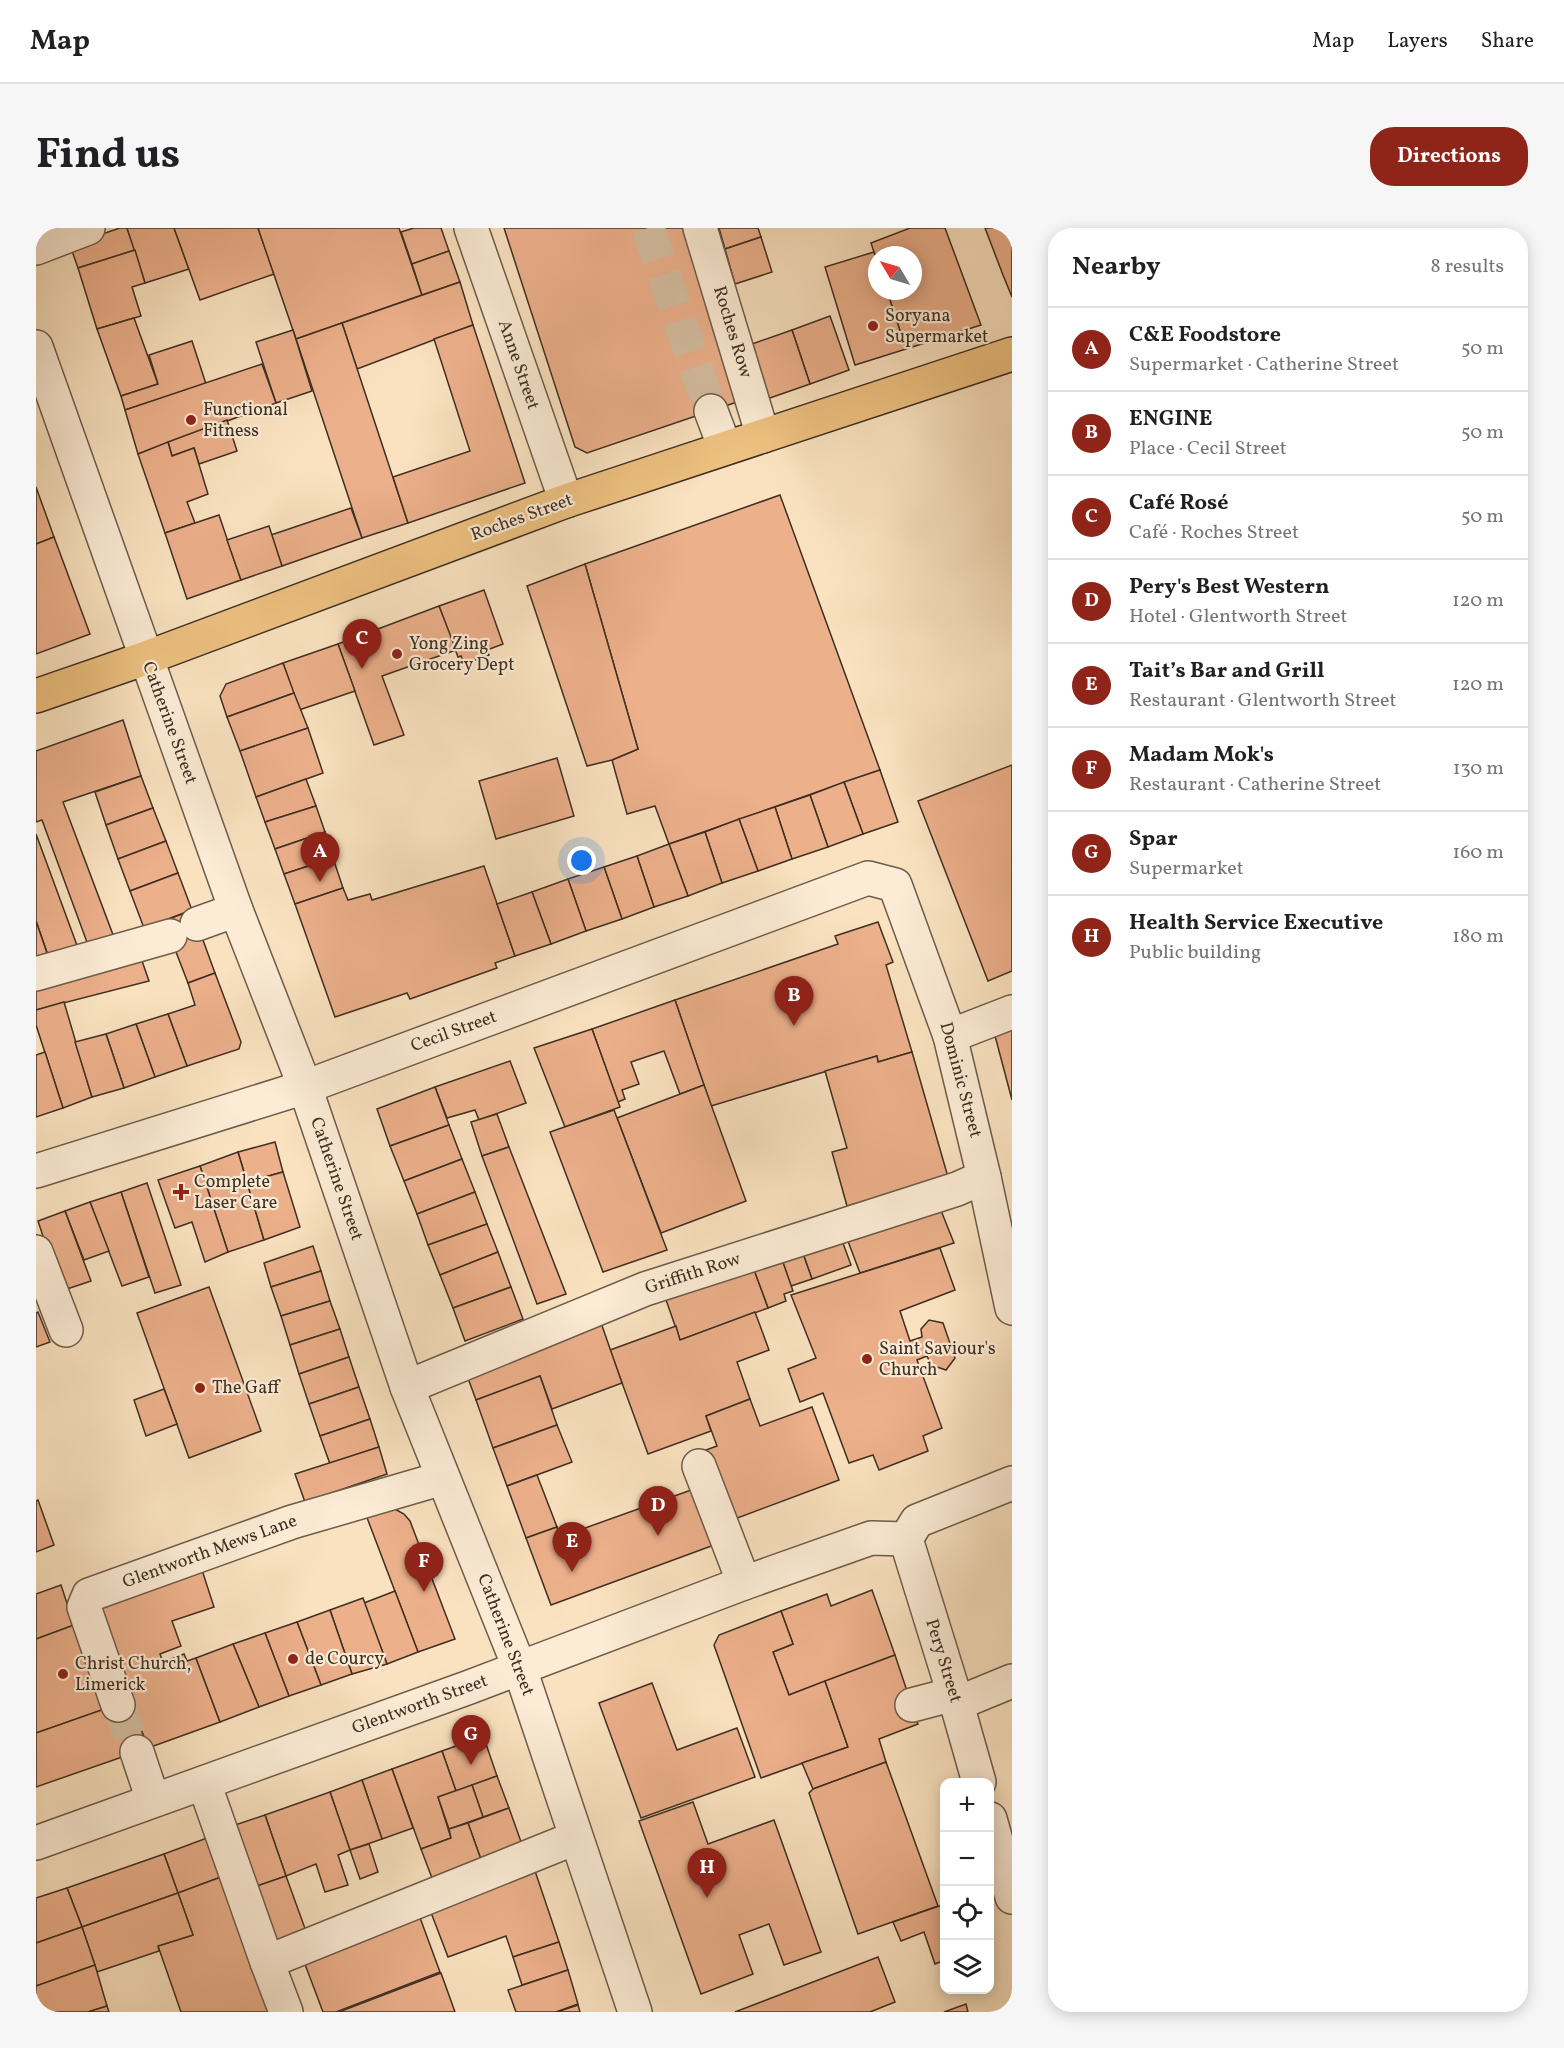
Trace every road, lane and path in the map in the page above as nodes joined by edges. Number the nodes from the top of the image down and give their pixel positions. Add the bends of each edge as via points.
1 (88, 228) edge
2 (471, 228) edge
3 (700, 228) edge
4 (36, 248) edge
5 (36, 347) edge
6 (1012, 354) edge
7 (711, 411) tunnel mouth
8 (763, 436) junction
9 (725, 448) junction
10 (566, 501) junction
11 (146, 658) junction
12 (36, 696) edge
13 (868, 878) joint
14 (236, 910) junction
15 (36, 974) edge
16 (1012, 1012) edge
17 (950, 1036) junction
18 (305, 1087) junction
19 (36, 1171) edge
20 (984, 1177) junction
21 (1006, 1249) edge
22 (36, 1252) edge
23 (1012, 1308) edge
24 (66, 1330) dead end
25 (407, 1387) junction
26 (699, 1466) dead end
27 (443, 1478) junction
28 (1012, 1483) edge
29 (906, 1539) junction
30 (744, 1583) junction
31 (520, 1669) junction
32 (1012, 1681) edge
33 (955, 1699) junction
34 (118, 1704) tunnel mouth
35 (912, 1705) dead end
36 (137, 1752) tunnel mouth
37 (978, 1778) edge
38 (204, 1783) junction
39 (153, 1800) junction
40 (994, 1832) edge
41 (575, 1838) junction
42 (36, 1843) edge
43 (1012, 1897) edge
44 (267, 1962) junction
45 (286, 2012) edge
46 (635, 2012) edge

1 - 4 street
2 - 10 street, Anne Street
3 - 8 street, Roches Row
5 - 11 street, Catherine Street
6 - 8 main road, Roches Street
7 - 9 street
8 - 9 main road, Roches Street
9 - 10 main road, Roches Street
10 - 11 main road, Roches Street
11 - 12 main road, Roches Street
11 - 14 street, Catherine Street
13 - 17 street, Dominic Street via 896,885
13 - 18 street, Cecil Street
14 - 15 street via 184,930
14 - 18 street, Catherine Street
16 - 17 street
17 - 20 street, Dominic Street
18 - 19 street, Cecil Street
18 - 25 street, Catherine Street
20 - 21 street, Dominic Street
20 - 25 street, Griffith Row via 645,1289
21 - 23 street, Dominic Street
22 - 24 street
25 - 27 street, Catherine Street
26 - 30 street
27 - 31 street, Catherine Street
27 - 34 street, Glentworth Mews Lane via 292,1522 89,1595 84,1607
28 - 29 street via 917,1521
29 - 30 street, Glentworth Street via 871,1538
29 - 33 street, Pery Street
30 - 31 street, Glentworth Street
31 - 38 street, Glentworth Street
31 - 41 street, Catherine Street
32 - 33 street
33 - 35 street
33 - 37 street, Pery Street
36 - 39 street
38 - 39 street, Glentworth Street
38 - 44 street
39 - 42 street, Glentworth Street
40 - 43 street
41 - 44 street
41 - 46 street, Catherine Street
44 - 45 street

